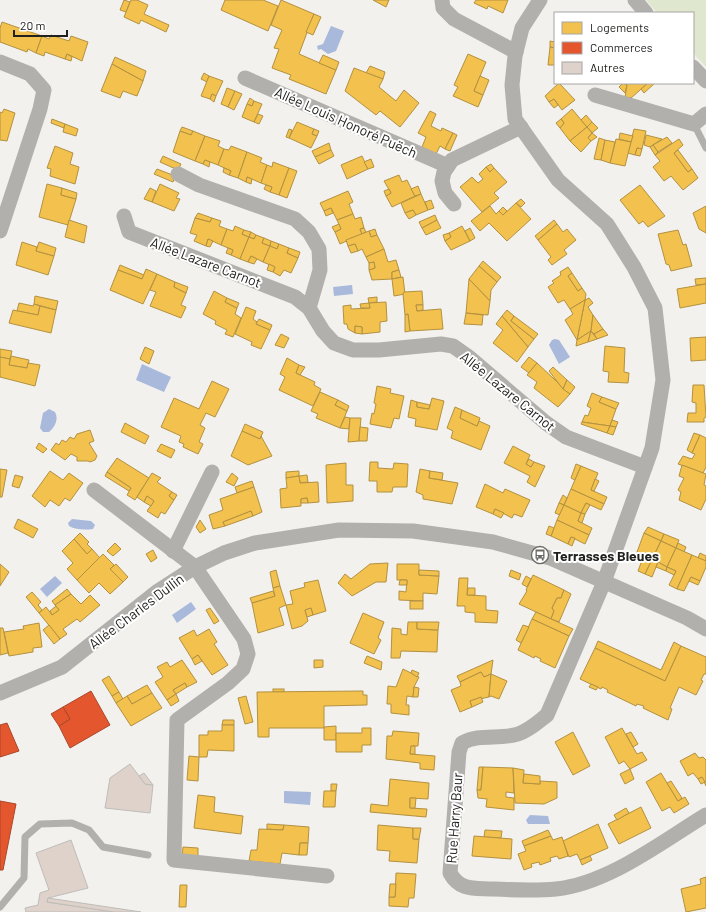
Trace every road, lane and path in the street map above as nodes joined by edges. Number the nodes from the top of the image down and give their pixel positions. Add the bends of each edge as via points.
1 (442, 0) edge
2 (540, 0) edge
3 (635, 0) edge
4 (645, 12) edge
5 (516, 52) junction
6 (0, 62) edge
7 (694, 68) edge
8 (245, 78) dead end
9 (706, 81) edge
10 (595, 95) dead end
11 (706, 114) edge
12 (694, 124) junction
13 (520, 127) junction
14 (706, 148) edge
15 (448, 166) junction
16 (178, 174) dead end
17 (454, 204) dead end
18 (124, 216) dead end
19 (0, 231) edge
20 (309, 308) junction
21 (645, 467) junction
22 (212, 472) dead end
23 (94, 490) dead end
24 (173, 551) junction
25 (195, 567) junction
26 (604, 582) junction
27 (706, 628) edge
28 (0, 694) edge
29 (706, 815) edge
30 (148, 855) dead end
31 (327, 876) dead end
32 (0, 907) edge

1 - 5 street via 443,8 454,19
2 - 5 street via 522,28
3 - 4 street
5 - 13 street via 512,85 515,119
6 - 19 street via 30,74 44,90
7 - 9 street
8 - 15 street, Allée Louis Honoré Puëch
10 - 12 street
11 - 12 street
12 - 14 lane
13 - 15 street via 452,160
13 - 21 street via 558,180 606,224 634,267 655,308 663,380 652,448
15 - 17 street via 442,181
16 - 20 street via 200,185 295,219 309,232 319,249 320,270
18 - 20 street, Allée Lazare Carnot via 129,232 295,297
20 - 21 street, Allée Lazare Carnot via 334,343 353,350 441,344 453,346 566,437
21 - 26 street
22 - 24 street
23 - 24 street
24 - 25 street
25 - 26 street, Allée Charles Dullin via 224,553 255,543 339,530 413,531 493,542 550,558
25 - 28 street, Allée Charles Dullin via 158,591 62,667
25 - 31 street via 244,639 248,654 243,669 228,683 177,720 174,860
26 - 27 street, Allée Charles Dullin
26 - 29 street, Rue Harry Baur via 548,715 530,729 518,734 471,738 462,742 459,752 450,873 455,883 466,887 558,889 592,880 620,867
30 - 32 lane via 103,847 89,830 72,823 40,824 25,838 24,878

